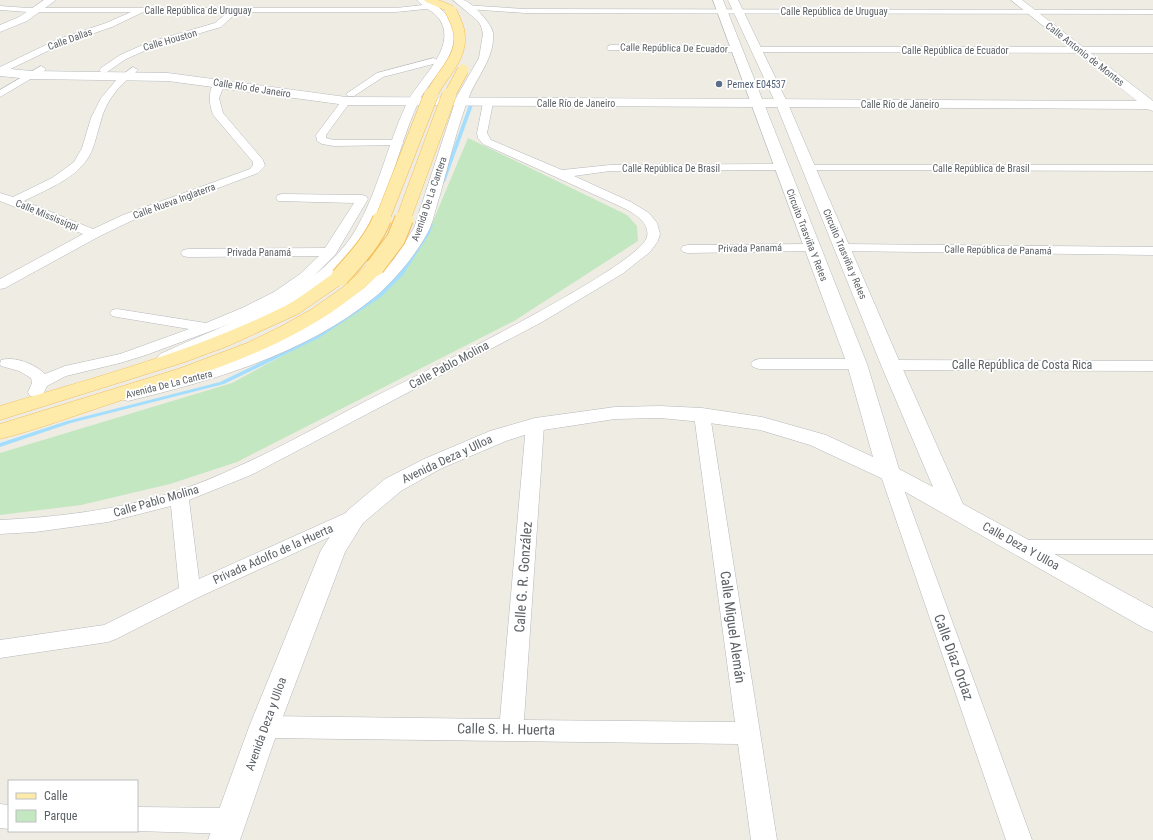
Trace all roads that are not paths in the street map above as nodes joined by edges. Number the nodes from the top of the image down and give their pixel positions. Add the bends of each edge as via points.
1 (52, 0) edge
2 (1016, 0) edge
3 (118, 3) dead end
4 (40, 5) edge
5 (447, 5) edge
6 (728, 5) edge
7 (0, 8) edge
8 (510, 8) edge
9 (28, 10) junction
10 (108, 10) junction
11 (141, 10) junction
12 (235, 10) junction
13 (1030, 11) junction
14 (1153, 12) edge
15 (0, 25) edge
16 (0, 29) edge
17 (476, 29) junction
18 (611, 48) dead end
19 (736, 49) junction
20 (756, 50) junction
21 (1080, 50) junction
22 (1153, 50) edge
23 (434, 68) junction
24 (2, 69) edge
25 (104, 70) junction
26 (477, 70) junction
27 (36, 72) junction
28 (129, 73) junction
29 (220, 83) junction
30 (0, 94) edge
31 (348, 97) junction
32 (415, 99) junction
33 (462, 99) junction
34 (756, 100) junction
35 (780, 100) junction
36 (488, 102) junction
37 (1150, 102) edge
38 (403, 126) junction
39 (453, 128) junction
40 (398, 143) junction
41 (390, 164) junction
42 (781, 167) junction
43 (809, 168) junction
44 (1153, 168) edge
45 (560, 174) junction
46 (0, 197) edge
47 (282, 198) dead end
48 (362, 199) junction
49 (14, 202) junction
50 (93, 234) junction
51 (812, 248) junction
52 (842, 248) junction
53 (688, 249) dead end
54 (1153, 251) edge
55 (330, 252) junction
56 (188, 253) dead end
57 (0, 285) edge
58 (117, 313) dead end
59 (206, 328) junction
60 (7, 362) dead end
61 (759, 364) dead end
62 (857, 364) junction
63 (892, 365) junction
64 (1153, 366) edge
65 (149, 367) junction
66 (40, 383) junction
67 (93, 402) junction
68 (32, 403) junction
69 (0, 413) edge
70 (702, 415) junction
71 (535, 425) junction
72 (0, 432) edge
73 (889, 473) junction
74 (179, 496) junction
75 (954, 509) junction
76 (355, 517) junction
77 (0, 527) edge
78 (1023, 547) junction
79 (1153, 547) edge
80 (190, 592) junction
81 (1153, 621) edge
82 (0, 649) edge
83 (264, 727) junction
84 (512, 729) junction
85 (748, 733) junction
86 (138, 819) edge
87 (228, 830) edge
88 (764, 840) edge
89 (1019, 840) edge

1 - 4 main road
2 - 13 main road, Calle Antonio de Montes
3 - 10 street
4 - 9 main road
4 - 10 street, Calle República de Uruguay
4 - 16 main road via 23,19
5 - 8 street, Calle República de Uruguay
5 - 12 street, Calle República de Uruguay via 396,10
5 - 17 main road, Avenida De La Cantera
5 - 23 street, Avenida De La Cantera via 450,38 443,60
5 - 65 main road, Avenida De La Cantera, bridge via 459,30 458,52 433,91 378,229 361,254 340,277 309,299 265,323 222,342
6 - 8 street, Calle República de Uruguay
6 - 13 street, Calle República de Uruguay
6 - 19 street, Circuito Trasviña Y Retes
6 - 20 street, Circuito Trasviña y Retes
7 - 9 street
8 - 17 street via 484,14
9 - 15 main road
10 - 11 street, Calle República de Uruguay
11 - 12 street, Calle República de Uruguay
11 - 24 street, Calle Dallas via 115,23 59,42
12 - 25 street, Calle Houston via 218,25 150,45 123,57
13 - 14 street, Calle República de Uruguay
13 - 21 main road, Calle Antonio de Montes
17 - 26 street, Avenida De La Cantera via 486,26 488,34 484,58
17 - 67 main road, Avenida De La Cantera, bridge via 472,51 449,96 396,239 357,286 288,331 231,357 174,378
18 - 19 street, Calle República De Ecuador
19 - 34 street, Circuito Trasviña Y Retes
20 - 21 street, Calle República de Ecuador
20 - 35 street, Circuito Trasviña y Retes
21 - 22 street, Calle República de Ecuador
21 - 37 main road, Calle Antonio de Montes
23 - 26 street via 438,80 448,81 466,77
23 - 31 street via 380,75
23 - 32 street, Avenida De La Cantera
24 - 27 main road, Calle Río de Janeiro
25 - 27 main road, Calle Río de Janeiro
25 - 28 main road, Calle Río de Janeiro
26 - 33 street, Avenida De La Cantera
27 - 28 main road, Calle Río de Janeiro
27 - 30 street
28 - 29 main road, Calle Río de Janeiro
28 - 31 main road, Calle Río de Janeiro via 208,74
28 - 49 street via 105,97 85,155 78,164 66,174
29 - 31 main road, Calle Río de Janeiro via 294,95
29 - 50 street, Calle Nueva Inglaterra via 214,98 218,114 259,162 259,166 246,175 177,198
31 - 32 main road, Calle Río de Janeiro
31 - 40 street via 321,135 321,139 334,143
32 - 33 main road, Calle Río de Janeiro
32 - 38 street, Avenida De La Cantera
33 - 34 main road, Calle Río de Janeiro
33 - 36 main road, Calle Río de Janeiro
33 - 39 street, Avenida De La Cantera
34 - 35 main road, Calle Río de Janeiro
34 - 36 main road, Calle Río de Janeiro
34 - 42 street, Circuito Trasviña Y Retes
35 - 37 main road, Calle Río de Janeiro
35 - 43 street, Circuito Trasviña y Retes
36 - 45 street, Calle Pablo Molina via 482,133 487,142
38 - 39 street via 432,118 441,119
38 - 40 street, Avenida De La Cantera
39 - 67 street, Avenida De La Cantera via 422,228 413,245 382,282 362,299 318,328 274,350 226,369 168,386
40 - 41 street, Avenida De La Cantera
41 - 48 street
41 - 65 street, Avenida De La Cantera via 378,200 365,226 348,253 335,267 273,309
42 - 45 street, Calle República De Brasil via 610,168
42 - 51 street, Circuito Trasviña Y Retes
43 - 44 street, Calle República de Brasil
43 - 52 street, Circuito Trasviña y Retes
45 - 74 street, Calle Pablo Molina via 637,210 650,222 654,232 652,242 638,257 537,319 245,471
46 - 49 street, Calle Mississippi
47 - 48 street
48 - 55 street via 345,232
49 - 50 street, Calle Mississippi
50 - 57 street, Calle Nueva Inglaterra
51 - 53 street, Privada Panamá
51 - 62 street, Circuito Trasviña Y Retes
52 - 54 street, Calle República de Panamá
52 - 63 street, Circuito Trasviña y Retes
55 - 56 street, Privada Panamá
55 - 59 street via 304,278 285,291 262,304
58 - 59 street
59 - 66 street via 127,357 58,372
60 - 66 street via 28,368 40,378
61 - 62 street
62 - 73 street, Circuito Trasviña Y Retes
63 - 64 street, Calle República de Costa Rica
63 - 75 street, Circuito Trasviña y Retes
65 - 68 main road, Avenida De La Cantera
66 - 68 street
67 - 72 main road, Avenida De La Cantera
68 - 69 main road, Avenida De La Cantera
70 - 71 street, Avenida Deza y Ulloa via 660,412 615,413
70 - 73 street, Avenida Deza y Ulloa via 762,424 818,440
70 - 85 street, Calle Miguel Alemán
71 - 76 street, Avenida Deza y Ulloa via 498,436 432,464 393,485
71 - 84 street, Calle G. R. González
73 - 75 street, Calle Deza Y Ulloa
73 - 89 street, Calle Díaz Ordaz
74 - 77 street, Calle Pablo Molina via 108,515
74 - 80 street
75 - 78 street, Calle Deza Y Ulloa
76 - 80 street, Privada Adolfo de la Huerta
76 - 83 street, Avenida Deza y Ulloa via 333,550
78 - 79 street
78 - 81 street, Calle Deza Y Ulloa
80 - 82 street, Privada Adolfo de la Huerta via 108,633
83 - 84 street, Calle S. H. Huerta
83 - 87 street, Avenida Deza y Ulloa
84 - 85 street, Calle S. H. Huerta
85 - 88 street, Calle Miguel Alemán
86 - 87 street

